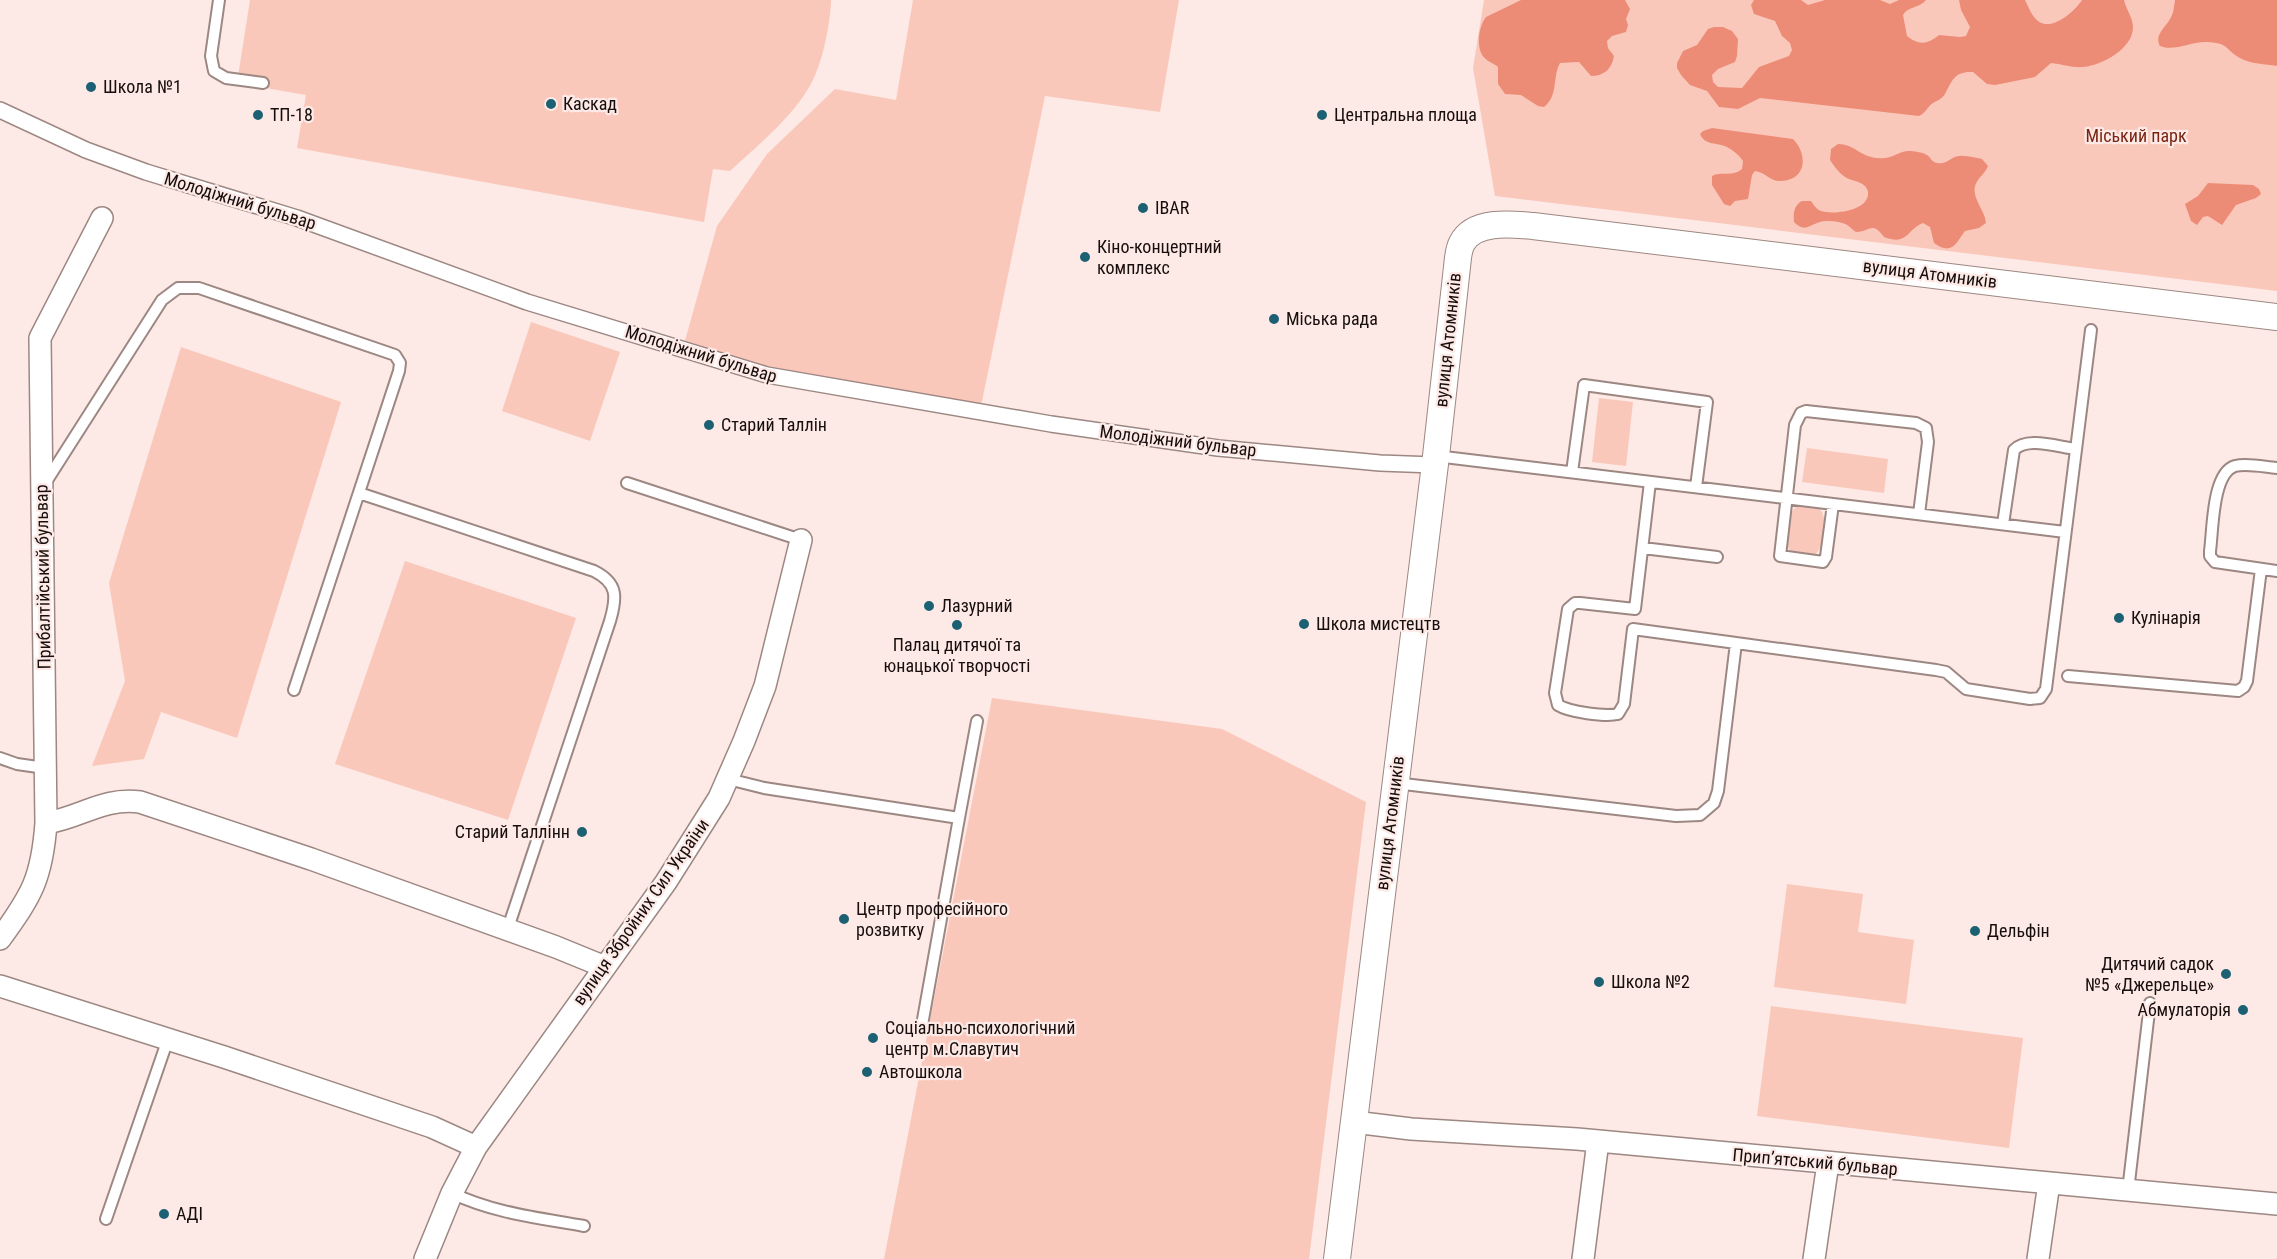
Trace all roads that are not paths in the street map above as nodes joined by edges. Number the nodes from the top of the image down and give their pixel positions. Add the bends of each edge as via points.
1 (219, 0) edge
2 (263, 83) dead end
3 (0, 110) edge
4 (102, 218) dead end
5 (2277, 316) edge
6 (2091, 330) dead end
7 (2076, 449) junction
8 (1435, 460) junction
9 (2277, 468) edge
10 (1572, 472) junction
11 (1650, 482) junction
12 (627, 483) dead end
13 (1696, 487) junction
14 (42, 489) junction
15 (359, 493) junction
16 (1786, 498) junction
17 (1833, 504) junction
18 (1919, 514) junction
19 (2003, 525) junction
20 (2065, 532) junction
21 (801, 540) joint
22 (1643, 548) junction
23 (1717, 557) dead end
24 (2261, 569) junction
25 (2277, 571) edge
26 (1635, 609) junction
27 (1633, 629) junction
28 (1736, 644) junction
29 (2068, 676) dead end
30 (294, 690) dead end
31 (976, 721) dead end
32 (0, 758) edge
33 (45, 768) junction
34 (728, 779) junction
35 (1395, 783) junction
36 (959, 818) junction
37 (46, 823) junction
38 (507, 931) junction
39 (0, 939) edge
40 (604, 967) junction
41 (0, 986) edge
42 (2150, 1004) dead end
43 (922, 1025) dead end
44 (168, 1039) junction
45 (1354, 1122) junction
46 (1598, 1141) junction
47 (476, 1147) junction
48 (1828, 1163) junction
49 (2049, 1184) junction
50 (2128, 1191) junction
51 (452, 1193) junction
52 (2277, 1204) edge
53 (106, 1219) dead end
54 (584, 1226) dead end
55 (425, 1259) edge
56 (1337, 1259) edge
57 (1583, 1259) edge
58 (1814, 1259) edge
59 (2038, 1259) edge

1 - 2 lane via 211,56 214,71 226,78
3 - 8 street, Молодіжний бульвар via 86,150 147,172 306,222 527,302 767,375 1010,418 1218,448 1380,463
4 - 14 street, Прибалтійський бульвар via 40,338
5 - 8 street, вулиця Атомників via 1533,226 1485,227 1467,235 1460,247
6 - 7 lane
7 - 19 lane via 2030,443 2018,446 2012,456
7 - 20 lane
8 - 10 lane
8 - 35 street, вулиця Атомників
9 - 24 lane via 2235,467 2223,474 2218,487 2212,560
10 - 11 lane
10 - 13 lane via 1584,385 1707,402
11 - 13 lane
11 - 22 lane
12 - 21 lane
13 - 16 lane
14 - 15 lane via 162,300 188,286 398,358 399,371
14 - 33 street, Прибалтійський бульвар
15 - 30 lane
15 - 38 lane via 594,571 604,577 615,593 610,621
16 - 17 lane
16 - 17 lane via 1780,556 1819,563 1826,557
16 - 18 lane via 1797,418 1812,410 1916,423 1926,428 1928,442
17 - 18 lane
18 - 19 lane
19 - 20 lane
20 - 28 lane via 2046,689 2040,698 1966,690 1946,672 1936,670
21 - 34 street, вулиця Збройних Сил України via 765,686
22 - 23 lane
22 - 26 lane
24 - 25 lane
24 - 29 lane via 2247,681 2238,691
26 - 27 lane
26 - 27 lane via 1580,603 1568,609 1555,693 1558,705 1618,714 1624,704
27 - 28 lane
28 - 35 lane via 1718,792 1714,802 1700,815 1676,816
31 - 36 lane
32 - 33 lane
33 - 37 street, Прибалтійський бульвар
34 - 36 lane
34 - 40 street, вулиця Збройних Сил України via 685,853
35 - 45 street, вулиця Атомників
36 - 43 lane
37 - 38 street via 99,805 140,802
37 - 39 street, Прибалтійський бульвар via 43,860 36,882
38 - 40 street
40 - 47 street, вулиця Збройних Сил України
41 - 44 street
42 - 50 lane
44 - 47 street via 432,1127
44 - 53 lane
45 - 46 street, Припʼятський бульвар
45 - 56 street, вулиця Атомників
46 - 48 street, Припʼятський бульвар
46 - 57 street
47 - 51 street, вулиця Збройних Сил України
48 - 49 street, Припʼятський бульвар
48 - 58 street
49 - 50 street, Припʼятський бульвар
49 - 59 street
50 - 52 street, Припʼятський бульвар
51 - 54 lane via 492,1208
51 - 55 street, вулиця Збройних Сил України

